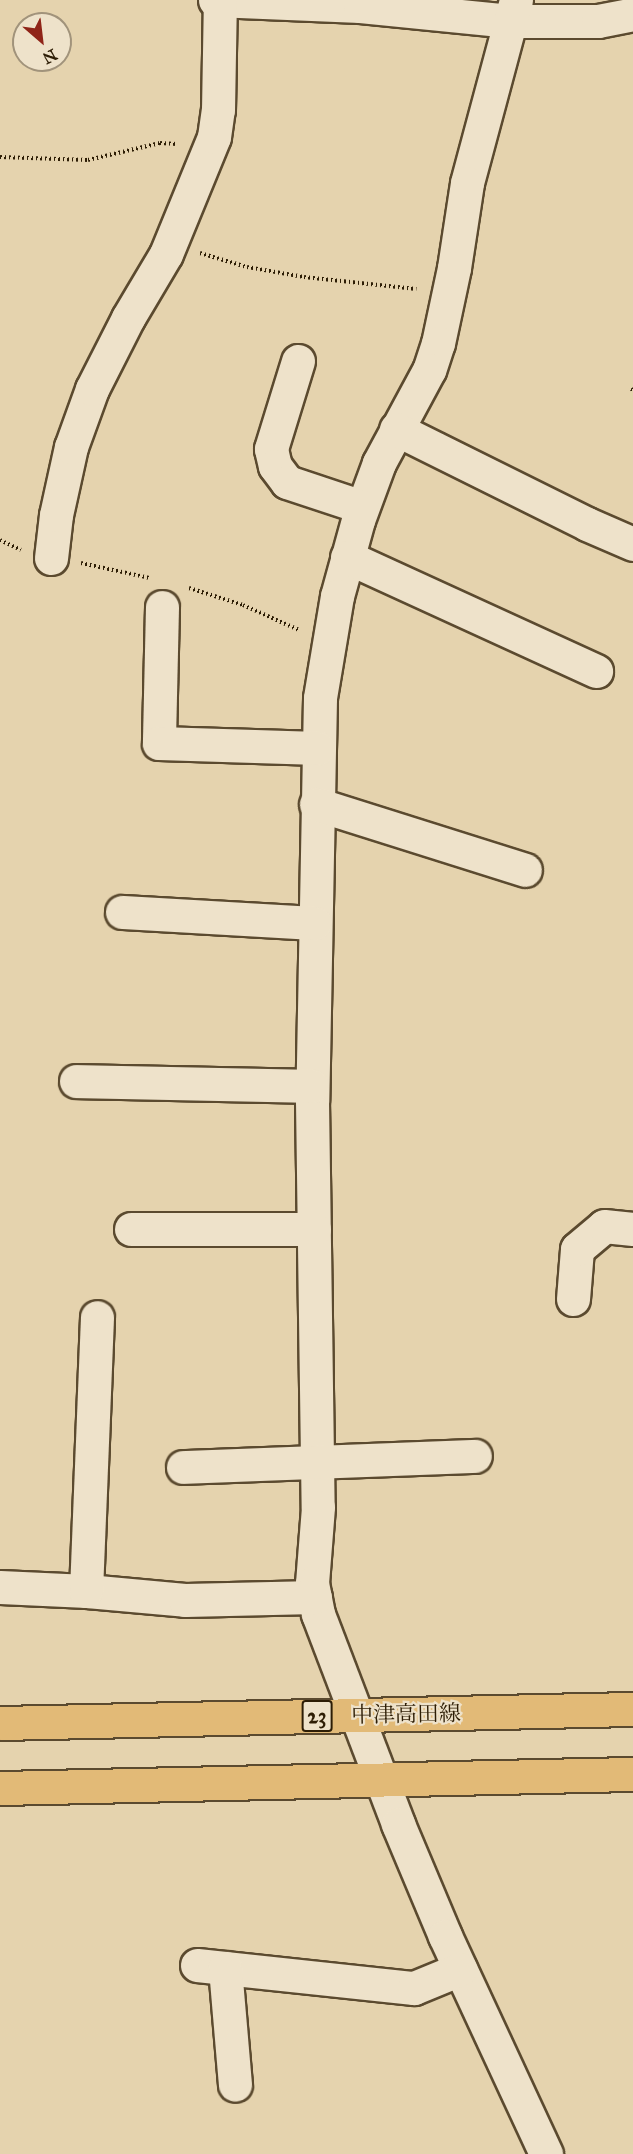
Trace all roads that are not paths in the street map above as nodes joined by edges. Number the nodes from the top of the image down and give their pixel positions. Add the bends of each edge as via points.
1 (215, 0) edge
2 (220, 0) edge
3 (513, 11) edge
4 (633, 14) edge
5 (298, 361) dead end
6 (396, 429) junction
7 (362, 507) junction
8 (633, 544) edge
9 (347, 557) junction
10 (51, 558) dead end
11 (162, 607) dead end
12 (596, 671) dead end
13 (318, 748) junction
14 (316, 804) junction
15 (525, 870) dead end
16 (122, 912) dead end
17 (315, 923) junction
18 (76, 1081) dead end
19 (312, 1086) junction
20 (131, 1229) dead end
21 (314, 1229) junction
22 (633, 1229) edge
23 (573, 1299) dead end
24 (97, 1317) dead end
25 (475, 1456) dead end
26 (317, 1462) junction
27 (183, 1467) dead end
28 (0, 1587) edge
29 (86, 1591) junction
30 (315, 1597) junction
31 (633, 1709) edge
32 (354, 1715) junction
33 (0, 1723) edge
34 (633, 1774) edge
35 (379, 1779) junction
36 (0, 1788) edge
37 (460, 1969) junction
38 (235, 2085) dead end
39 (546, 2154) edge

1 - 2 street
2 - 3 street
2 - 10 street via 214,137 171,242 92,389 71,447
3 - 4 street via 598,21
3 - 6 street via 467,183 449,293 429,370
5 - 7 street via 271,449 275,466 288,482
6 - 7 street
6 - 8 street
7 - 9 street
9 - 12 street
9 - 13 street via 325,668
11 - 13 street via 159,743
13 - 14 street
14 - 15 street
14 - 17 street
16 - 17 street
17 - 19 street
18 - 19 street
19 - 21 street
20 - 21 street
21 - 26 street
22 - 23 street via 604,1226 577,1249
24 - 29 street
25 - 26 street
26 - 27 street
26 - 30 street via 318,1520 312,1583
28 - 29 street
29 - 30 street via 185,1600
30 - 32 street
31 - 32 main road, 中津高田線 / 23
32 - 33 main road, 中津高田線 / 23
32 - 35 street
34 - 35 main road
35 - 36 main road
35 - 37 street
37 - 38 street via 414,1988 211,1967
37 - 39 street

